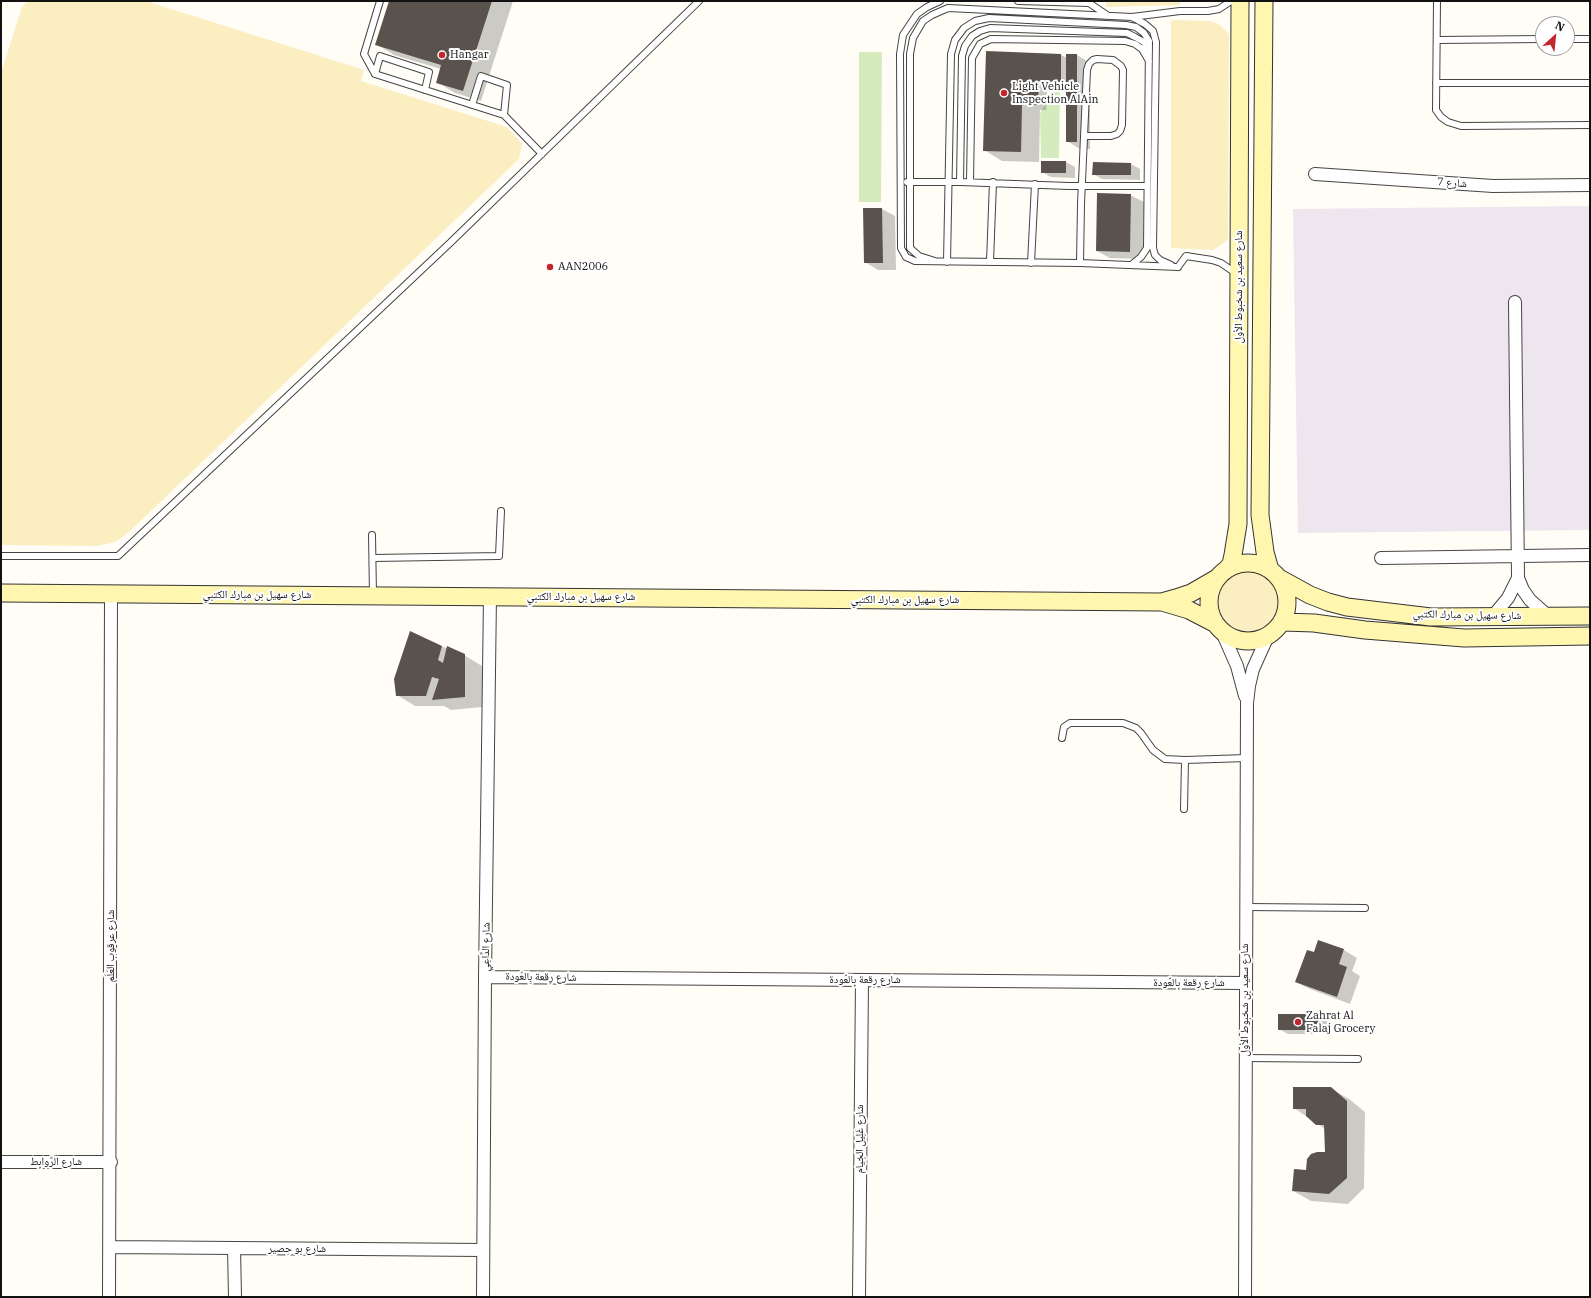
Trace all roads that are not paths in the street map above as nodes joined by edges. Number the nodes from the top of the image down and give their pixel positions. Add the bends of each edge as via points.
1 (380, 1) edge
2 (699, 1) edge
3 (940, 1) edge
4 (1018, 1) edge
5 (1231, 1) edge
6 (1240, 1) edge
7 (1264, 1) edge
8 (1437, 1) edge
9 (928, 4) edge
10 (1109, 16) junction
11 (1132, 17) junction
12 (1535, 39) edge
13 (1575, 39) edge
14 (1590, 39) edge
15 (1437, 40) junction
16 (1149, 51) junction
17 (1149, 61) junction
18 (375, 74) junction
19 (1436, 82) junction
20 (1590, 83) edge
21 (425, 90) junction
22 (472, 104) junction
23 (504, 115) junction
24 (1590, 125) edge
25 (1085, 136) junction
26 (542, 154) junction
27 (1315, 174) dead end
28 (902, 182) junction
29 (910, 182) junction
30 (949, 182) junction
31 (960, 182) junction
32 (970, 182) junction
33 (993, 182) junction
34 (1035, 184) junction
35 (1590, 185) edge
36 (1083, 186) junction
37 (1147, 186) junction
38 (935, 261) junction
39 (947, 262) junction
40 (990, 262) junction
41 (1031, 263) junction
42 (1080, 263) junction
43 (1131, 265) junction
44 (1178, 267) junction
45 (1239, 276) junction
46 (1515, 302) dead end
47 (501, 511) dead end
48 (372, 535) dead end
49 (1590, 555) edge
50 (1, 556) edge
51 (1518, 556) junction
52 (373, 558) junction
53 (1381, 558) dead end
54 (1221, 574) junction
55 (1275, 574) junction
56 (1518, 578) junction
57 (1, 593) edge
58 (111, 594) junction
59 (372, 596) junction
60 (490, 596) junction
61 (1162, 602) junction
62 (1493, 616) junction
63 (1548, 616) junction
64 (1590, 616) edge
65 (1283, 622) junction
66 (1218, 627) junction
67 (1590, 636) edge
68 (1267, 638) junction
69 (1247, 703) junction
70 (1062, 738) dead end
71 (1247, 758) junction
72 (1185, 760) junction
73 (1184, 809) dead end
74 (1246, 907) junction
75 (1365, 908) dead end
76 (485, 977) junction
77 (862, 980) junction
78 (1245, 983) junction
79 (1245, 1058) junction
80 (1358, 1059) dead end
81 (1, 1162) edge
82 (111, 1162) junction
83 (110, 1247) junction
84 (234, 1248) junction
85 (483, 1250) junction
86 (110, 1297) edge
87 (235, 1297) edge
88 (483, 1297) edge
89 (859, 1297) edge
90 (1245, 1297) edge

1 - 18 lane via 364,54
2 - 26 lane
3 - 9 lane
4 - 10 lane via 1089,3
5 - 11 lane via 1219,9 1208,11 1180,11
6 - 45 street, شارع سعيد بن شخبوط الأول
7 - 55 street, شارع سعيد بن شخبوط الأول via 1260,515 1265,552
8 - 15 lane
9 - 28 lane via 909,24 903,35 900,54
10 - 11 lane
10 - 29 lane via 948,8 923,21 912,38 910,54
11 - 44 lane via 1153,31 1156,42 1155,255
12 - 15 lane
13 - 14 lane
15 - 19 lane
16 - 17 lane
16 - 30 lane via 1149,41 1144,33 1136,27 1126,25 989,18 975,21 964,28 955,40 951,54
16 - 31 lane via 1144,42 1127,34 990,28 972,36 962,56
17 - 32 lane via 1142,49 1125,41 984,40 972,58
17 - 37 lane
18 - 21 lane
18 - 21 lane via 380,56 429,72
19 - 20 lane
19 - 24 lane via 1436,110 1448,122 1461,126
21 - 22 lane
22 - 23 lane
22 - 23 lane via 481,76 507,85
23 - 26 lane
25 - 25 lane via 1111,136 1117,134 1122,126 1123,70 1114,60 1097,59 1088,64
25 - 36 lane
26 - 50 lane via 118,556
27 - 35 street, شارع 7 via 1493,186
28 - 29 lane
28 - 38 lane via 901,248 906,257 915,261
29 - 30 lane
29 - 38 lane via 910,248 919,256
30 - 31 lane
30 - 39 lane
31 - 32 lane
32 - 33 lane
33 - 34 lane
33 - 40 lane
34 - 36 lane
34 - 41 lane
36 - 37 lane
36 - 42 lane
37 - 43 lane via 1147,248
38 - 39 lane
39 - 40 lane
40 - 41 lane
41 - 42 lane
42 - 43 lane
43 - 44 lane
44 - 45 lane via 1186,256 1205,258 1221,263
45 - 54 street, شارع سعيد بن شخبوط الأول via 1238,524 1231,564
46 - 51 street
47 - 52 lane via 499,556
48 - 52 lane
49 - 51 street
51 - 53 street
51 - 56 street
52 - 59 lane
54 - 55 street, شارع سهيل بن مبارك الكتبي via 1236,565 1248,563 1260,564
54 - 61 street, شارع سهيل بن مبارك الكتبي via 1191,593
54 - 66 street, شارع سعيد بن شخبوط الأول via 1211,588 1209,600 1210,612
55 - 62 street, شارع سهيل بن مبارك الكتبي via 1310,595 1347,607 1431,617
55 - 65 street, شارع سعيد بن شخبوط الأول via 1285,588 1288,599
56 - 62 street via 1508,598
56 - 63 street via 1530,600
57 - 58 street, شارع سهيل بن مبارك الكتبي
58 - 59 street, شارع سهيل بن مبارك الكتبي
58 - 82 street, شارع عرقوب العَلَم
59 - 60 street, شارع سهيل بن مبارك الكتبي
60 - 61 street, شارع سهيل بن مبارك الكتبي
60 - 76 street, شارع الدَّاعِي
61 - 66 street, شارع سهيل بن مبارك الكتبي via 1189,610
62 - 63 street, شارع سهيل بن مبارك الكتبي
63 - 64 street, شارع سهيل بن مبارك الكتبي
65 - 67 street, شارع سهيل بن مبارك الكتبي via 1464,638
65 - 68 street
66 - 68 street, شارع سهيل بن مبارك الكتبي via 1232,638 1243,642
66 - 69 street, شارع سعيد بن شخبوط الأول via 1237,666
68 - 69 street, شارع سعيد بن شخبوط الأول via 1253,669
69 - 71 street, شارع سعيد بن شخبوط الأول
70 - 72 lane via 1064,727 1070,723 1123,723 1141,732 1153,750 1165,759
71 - 72 lane
71 - 74 street, شارع سعيد بن شخبوط الأول
72 - 73 lane
74 - 75 lane
74 - 78 street, شارع سعيد بن شخبوط الأول
76 - 77 street, شارع رِقعة بِالعُودة
76 - 85 street, شارع الدَّاعِي
77 - 78 street, شارع رِقعة بِالعُودة
77 - 89 street, شارع غَلِيل الخِيام
78 - 79 street, شارع سعيد بن شخبوط الأول
79 - 80 lane
79 - 90 street, شارع سعيد بن شخبوط الأول
81 - 82 street, شارع الرَّوابِط
82 - 83 street, شارع عرقوب العَلَم
83 - 84 street, شارع بو حِصير
83 - 86 street, شارع عرقوب العَلَم
84 - 85 street, شارع بو حِصير
84 - 87 street
85 - 88 street, شارع الدَّاعِي

